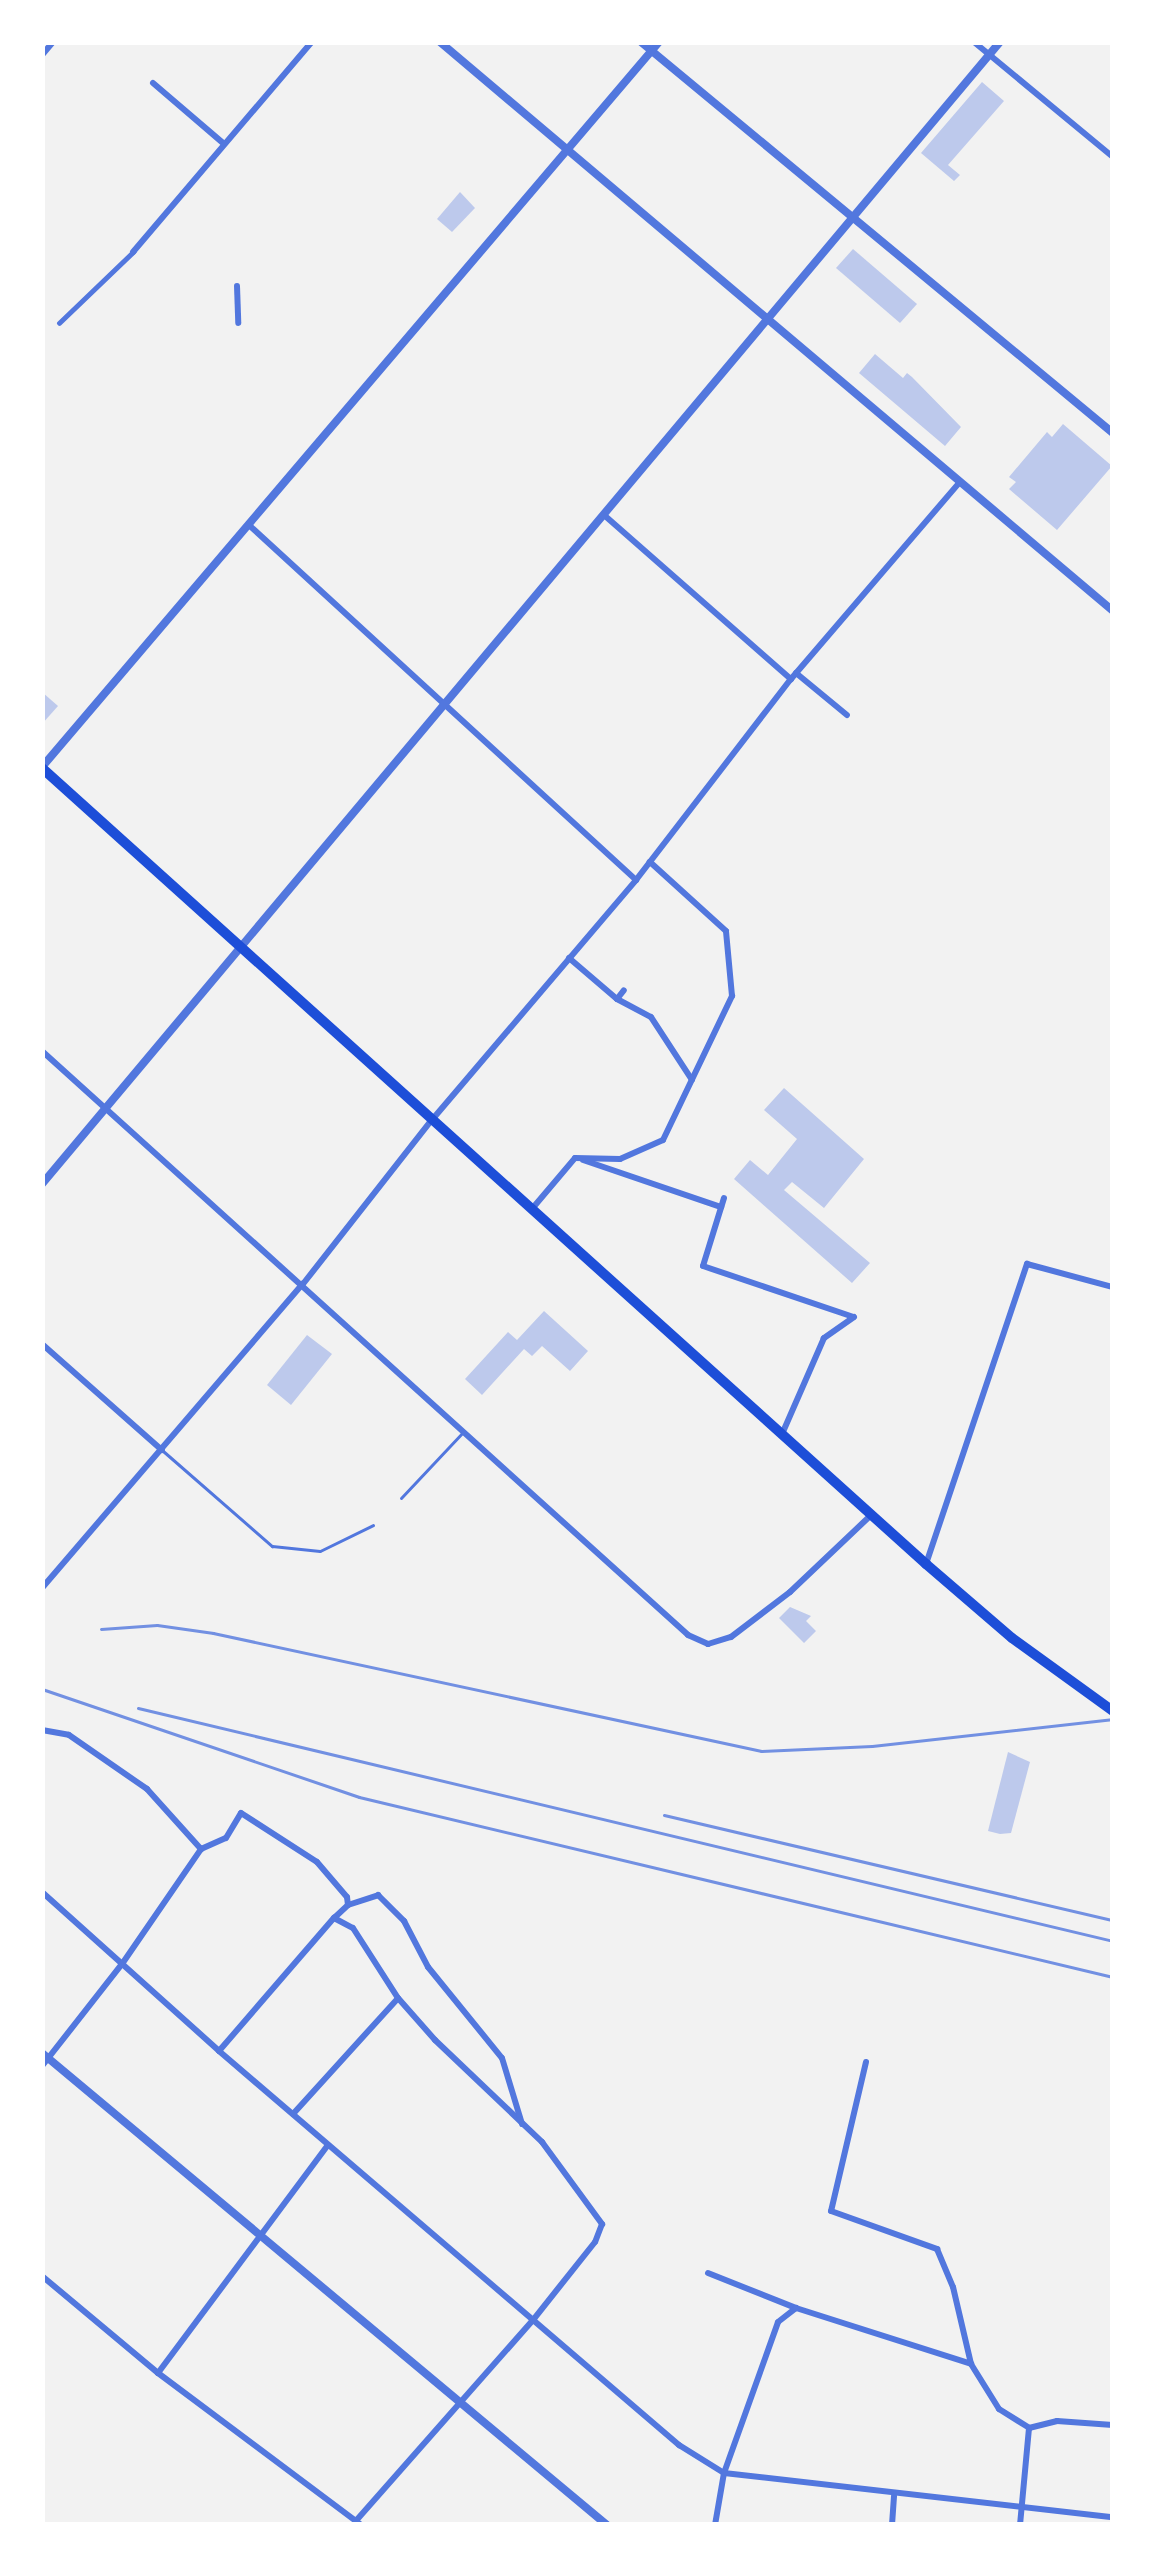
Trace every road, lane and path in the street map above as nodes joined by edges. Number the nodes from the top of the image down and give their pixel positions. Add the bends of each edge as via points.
1 (53, 42) edge
2 (312, 42) edge
3 (440, 42) edge
4 (641, 42) edge
5 (659, 42) edge
6 (974, 42) edge
7 (1000, 42) edge
8 (651, 51) junction
9 (42, 55) edge
10 (989, 55) junction
11 (153, 82) dead end
12 (224, 144) junction
13 (570, 149) junction
14 (1113, 157) edge
15 (852, 219) junction
16 (133, 252) joint
17 (237, 286) dead end
18 (768, 319) junction
19 (59, 323) dead end
20 (238, 323) dead end
21 (1113, 433) edge
22 (959, 482) junction
23 (603, 515) junction
24 (250, 526) junction
25 (1113, 611) edge
26 (794, 676) junction
27 (445, 704) junction
28 (847, 715) dead end
29 (42, 767) edge
30 (650, 862) junction
31 (636, 880) junction
32 (242, 947) junction
33 (569, 958) junction
34 (624, 990) dead end
35 (617, 999) junction
36 (42, 1051) edge
37 (692, 1080) junction
38 (105, 1108) junction
39 (431, 1121) junction
40 (574, 1157) junction
41 (42, 1184) edge
42 (531, 1210) junction
43 (303, 1284) junction
44 (1113, 1288) edge
45 (42, 1344) edge
46 (464, 1431) junction
47 (782, 1434) junction
48 (161, 1450) junction
49 (401, 1498) dead end
50 (872, 1514) junction
51 (373, 1525) dead end
52 (926, 1564) junction
53 (42, 1588) edge
54 (1113, 1711) edge
55 (42, 1730) edge
56 (201, 1849) junction
57 (42, 1892) edge
58 (348, 1905) junction
59 (334, 1918) junction
60 (122, 1964) junction
61 (398, 1998) junction
62 (219, 2051) junction
63 (44, 2059) edge
64 (866, 2062) dead end
65 (293, 2114) junction
66 (522, 2124) junction
67 (329, 2145) junction
68 (260, 2230) junction
69 (708, 2273) dead end
70 (42, 2276) edge
71 (796, 2308) junction
72 (533, 2320) junction
73 (971, 2364) junction
74 (158, 2373) junction
75 (464, 2404) junction
76 (1113, 2425) edge
77 (1029, 2428) junction
78 (724, 2473) junction
79 (894, 2496) junction
80 (1022, 2510) junction
81 (1113, 2517) edge
82 (359, 2523) edge
83 (607, 2525) edge
84 (715, 2525) edge
85 (892, 2525) edge
86 (1020, 2525) edge

1 - 9 street
2 - 12 street
3 - 13 street
4 - 8 street
5 - 8 street
6 - 10 street
7 - 10 street
8 - 13 street
8 - 15 street
10 - 14 street
10 - 15 street
11 - 12 street
12 - 16 street
13 - 18 street
13 - 24 street
15 - 18 street
15 - 21 street
16 - 19 street
17 - 20 street
18 - 22 street
18 - 23 street
22 - 25 street
22 - 26 street
23 - 26 street
23 - 27 street
24 - 27 street
24 - 29 street
26 - 28 street
26 - 30 street
27 - 31 street
27 - 32 street
29 - 32 highway
30 - 31 street
30 - 37 street via 726,932 731,996
31 - 33 street
32 - 38 street
32 - 39 highway
33 - 35 street
33 - 39 street
34 - 35 street
35 - 37 street via 651,1017
36 - 38 street
37 - 40 street via 663,1141 620,1159
38 - 41 street
38 - 43 street
39 - 42 highway
39 - 43 street
40 - 42 street
40 - 47 street via 723,1202 703,1266 854,1317 824,1338
42 - 47 highway
43 - 46 street
43 - 48 street
44 - 52 street via 1027,1264
45 - 48 street
46 - 49 lane
46 - 50 street via 688,1635 708,1644 773,1606
47 - 50 highway
48 - 51 lane via 272,1546 320,1552
48 - 53 street
50 - 52 highway
52 - 54 highway
55 - 56 street via 69,1735 146,1789
56 - 58 street via 226,1838 241,1813 251,1815 316,1862 344,1888
56 - 60 street
57 - 60 street
58 - 59 street
58 - 66 street via 379,1895 404,1921 428,1967 502,2058
59 - 61 street via 353,1928
59 - 62 street
60 - 62 street
60 - 63 street
61 - 65 street
61 - 66 street
62 - 65 street
63 - 68 street
64 - 73 street via 831,2211 938,2249
65 - 67 street
66 - 72 street via 602,2224
67 - 68 street
67 - 72 street
68 - 74 street
68 - 75 street
69 - 71 street
70 - 74 street
71 - 73 street
71 - 78 street via 778,2322
72 - 75 street
72 - 78 street via 679,2445
73 - 77 street via 999,2408
74 - 82 street
75 - 82 street
75 - 83 street
76 - 77 street
77 - 80 street
78 - 79 street
78 - 84 street
79 - 80 street
79 - 85 street
80 - 81 street
80 - 86 street

